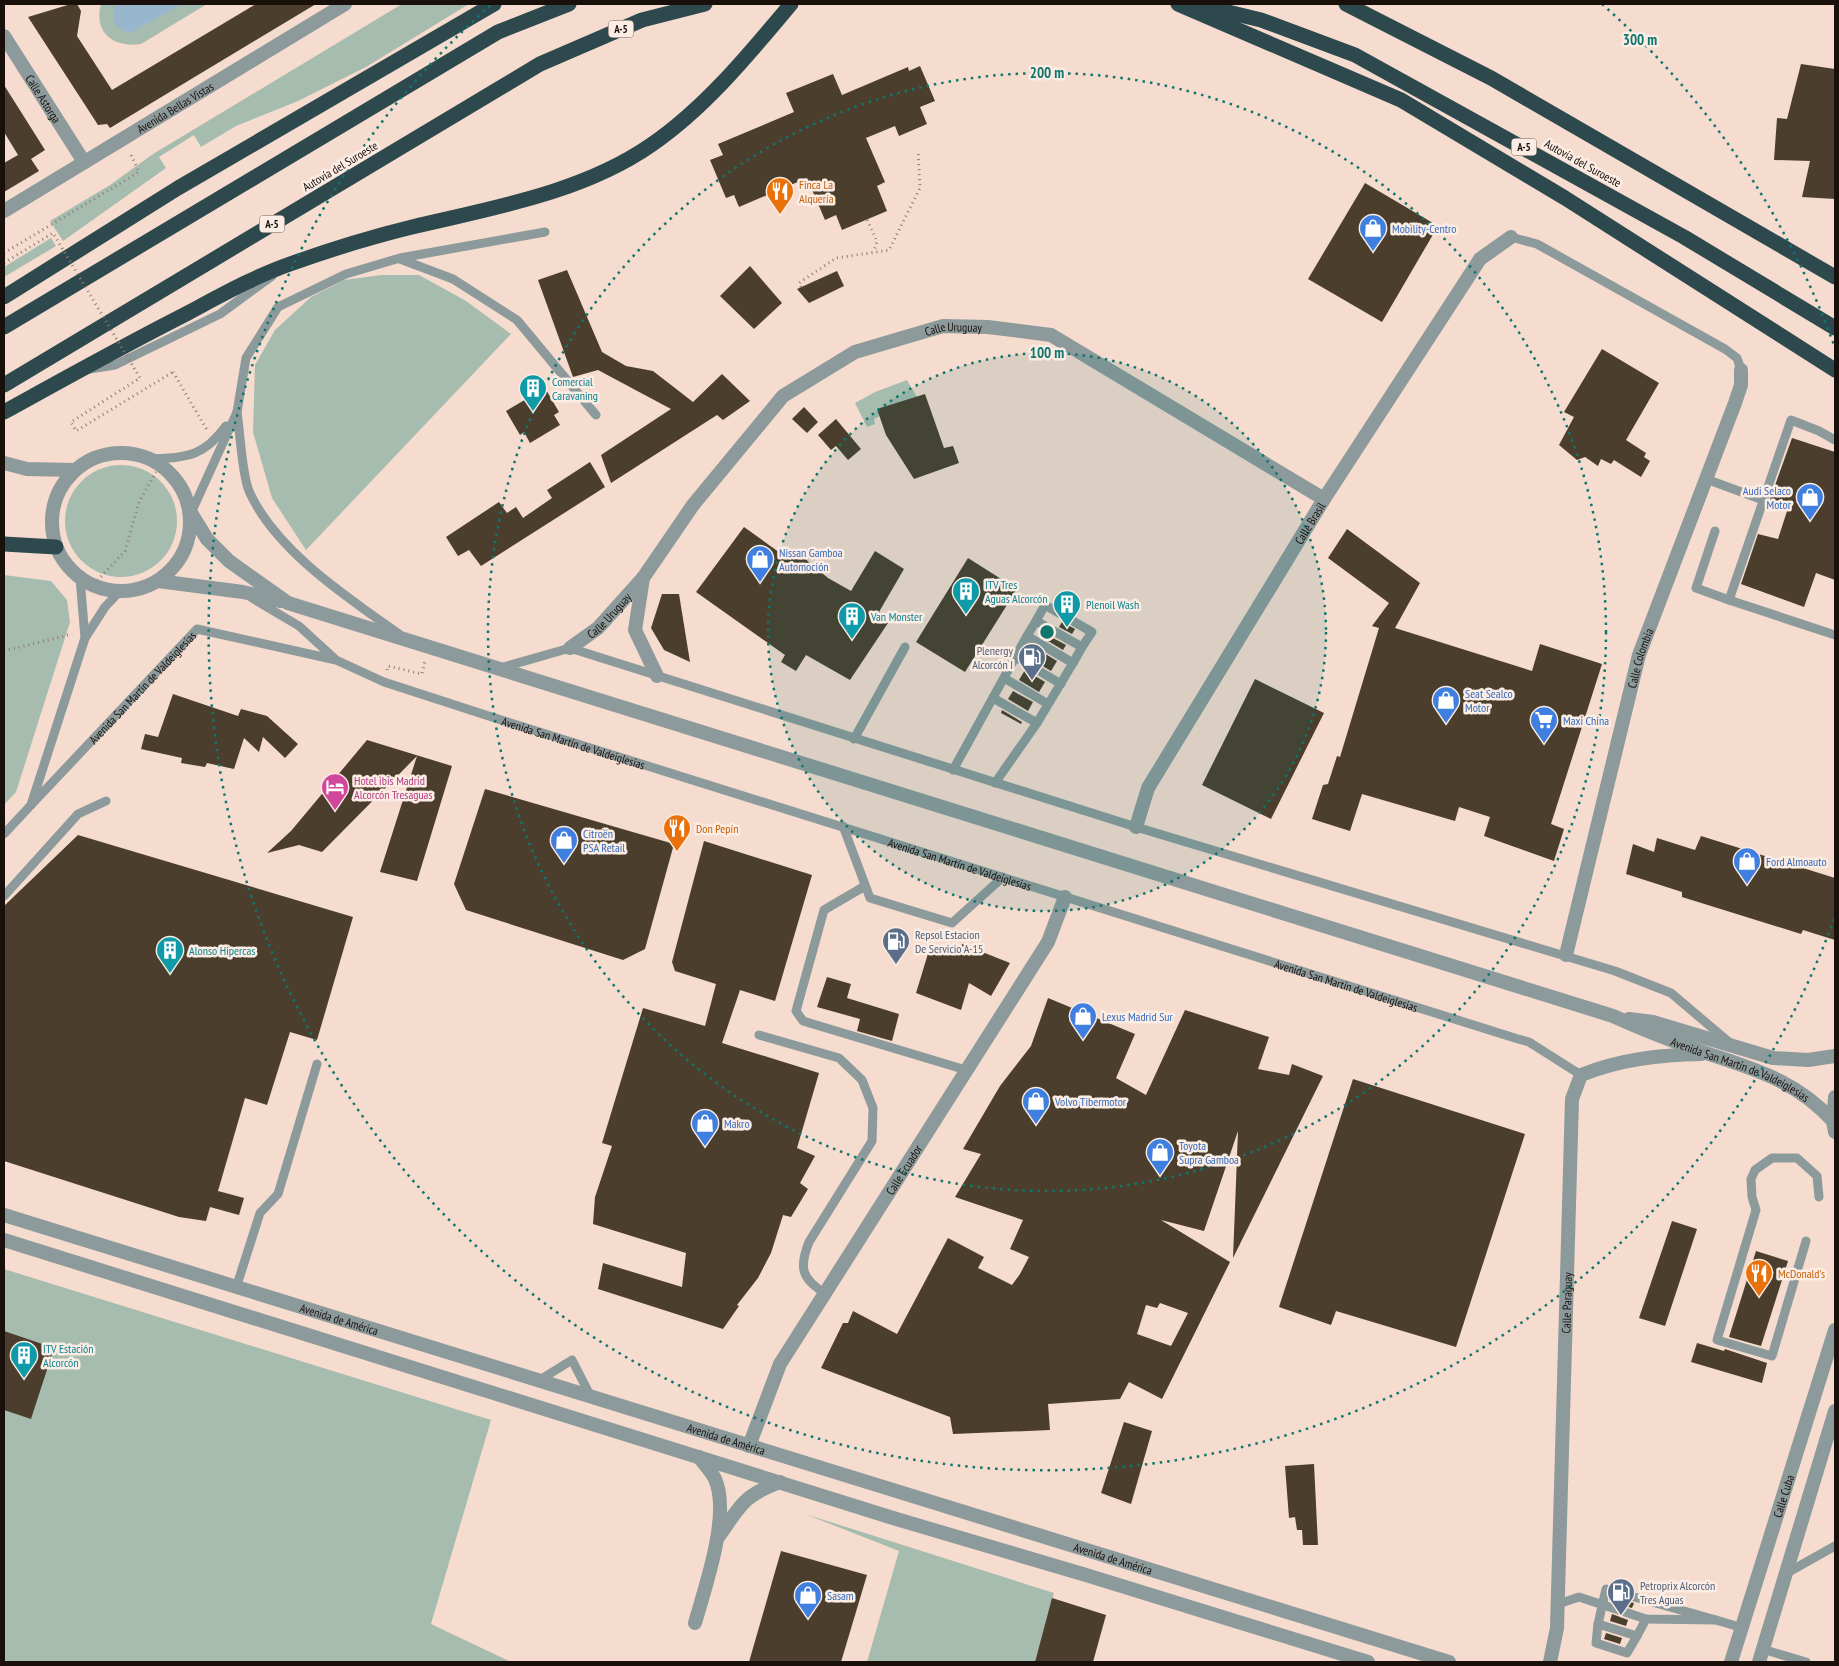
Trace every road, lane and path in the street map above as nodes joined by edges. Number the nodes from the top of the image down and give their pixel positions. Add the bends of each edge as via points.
1 (345, 4) edge
2 (494, 4) edge
3 (569, 4) edge
4 (705, 4) edge
5 (791, 4) edge
6 (1178, 4) edge
7 (1195, 4) edge
8 (1346, 4) edge
9 (4, 36) edge
10 (123, 139) junction
11 (918, 150) dead end
12 (84, 162) junction
13 (4, 211) edge
14 (867, 220) dead end
15 (546, 232) dead end
16 (1511, 237) joint
17 (874, 252) junction
18 (4, 253) edge
19 (400, 258) junction
20 (4, 262) edge
21 (1835, 277) edge
22 (801, 287) dead end
23 (4, 297) edge
24 (4, 327) edge
25 (1835, 328) edge
26 (1741, 370) joint
27 (1835, 370) edge
28 (4, 385) edge
29 (4, 412) edge
30 (237, 412) junction
31 (596, 415) dead end
32 (1835, 440) edge
33 (214, 442) junction
34 (156, 462) junction
35 (4, 463) edge
36 (74, 470) junction
37 (1706, 479) junction
38 (1324, 499) junction
39 (1763, 500) junction
40 (190, 513) junction
41 (1715, 531) dead end
42 (4, 544) edge
43 (56, 547) junction
44 (80, 578) junction
45 (643, 578) junction
46 (158, 581) junction
47 (93, 585) junction
48 (120, 591) junction
49 (243, 592) junction
50 (1729, 600) junction
51 (288, 603) junction
52 (1036, 621) junction
53 (1835, 635) edge
54 (1027, 636) junction
55 (85, 638) junction
56 (409, 640) junction
57 (428, 646) junction
58 (905, 647) dead end
59 (1082, 647) junction
60 (570, 648) junction
61 (4, 651) edge
62 (1016, 657) junction
63 (336, 660) junction
64 (1073, 662) junction
65 (500, 668) junction
66 (657, 676) junction
67 (1004, 678) junction
68 (384, 682) junction
69 (1060, 684) junction
70 (993, 698) junction
71 (1048, 704) junction
72 (1037, 724) junction
73 (854, 739) junction
74 (953, 770) junction
75 (995, 783) junction
76 (106, 801) dead end
77 (31, 805) junction
78 (843, 826) junction
79 (1136, 827) junction
80 (4, 834) edge
81 (1003, 877) junction
82 (865, 886) junction
83 (4, 896) edge
84 (1065, 897) junction
85 (1566, 955) junction
86 (1613, 1016) junction
87 (759, 1035) dead end
88 (1734, 1046) junction
89 (1710, 1054) junction
90 (1835, 1056) edge
91 (317, 1064) dead end
92 (966, 1070) junction
93 (1581, 1075) junction
94 (1835, 1097) edge
95 (1834, 1127) edge
96 (1819, 1197) dead end
97 (4, 1214) edge
98 (4, 1240) edge
99 (1806, 1241) dead end
100 (236, 1288) junction
101 (825, 1293) junction
102 (1835, 1330) edge
103 (538, 1381) junction
104 (591, 1397) junction
105 (1835, 1411) edge
106 (749, 1446) junction
107 (699, 1457) junction
108 (780, 1482) junction
109 (719, 1536) junction
110 (1835, 1546) edge
111 (1785, 1574) junction
112 (1558, 1604) junction
113 (1601, 1605) junction
114 (1646, 1619) junction
115 (1716, 1620) junction
116 (695, 1623) dead end
117 (1598, 1624) junction
118 (1743, 1628) junction
119 (1637, 1636) junction
120 (1761, 1656) edge
121 (1368, 1662) edge
122 (1449, 1662) edge
123 (1550, 1662) edge
124 (1731, 1662) edge
125 (1806, 1662) edge

1 - 10 street, Avenida Bellas Vistas
2 - 23 highway via 178,188
3 - 24 highway via 498,32
4 - 28 highway, Autovía del Suroeste / A-5 via 642,20 540,64
5 - 29 highway via 758,44 690,115 650,146 605,172 516,203 408,228 289,264 239,286
6 - 27 highway via 1401,100 1566,198
7 - 25 highway, Autovía del Suroeste / A-5 via 1261,20 1355,55 1684,237
8 - 21 highway via 1491,78
9 - 12 street, Calle Astorga
10 - 12 street, Avenida Bellas Vistas
10 - 18 path via 139,172
11 - 17 path via 920,188 889,250
12 - 13 street, Avenida Bellas Vistas
14 - 17 path via 877,241
15 - 19 lane
16 - 26 lane via 1538,244 1725,349 1737,358
16 - 38 street, Calle Brasil via 1480,259
17 - 22 path via 836,258 799,282
19 - 30 lane via 346,274 278,307 246,358
19 - 31 lane via 453,279 517,320
20 - 33 path, bridge via 53,233 140,378 72,422 76,431 173,372
26 - 37 street, Calle Colombia via 1741,385
30 - 33 lane
30 - 40 lane
30 - 56 lane via 248,489 262,516 335,589
32 - 39 lane via 1791,420
33 - 34 lane via 187,457
34 - 36 street via 125,452 98,456
34 - 40 street via 170,472 184,491
34 - 47 path via 139,502 125,552
35 - 36 street via 27,470
36 - 43 street via 58,492 51,519
37 - 39 lane
37 - 85 street, Calle Colombia via 1639,656
38 - 45 street, Calle Uruguay via 1051,335 988,327 944,326 855,352 783,396 693,504
38 - 79 street, Calle Brasil via 1148,788
39 - 50 lane
40 - 46 street via 186,546 175,566
40 - 51 street via 207,540 229,561
41 - 50 lane via 1696,588
42 - 43 highway
43 - 44 street
44 - 47 street
44 - 55 lane
45 - 60 street, Calle Uruguay via 598,628
45 - 66 street, Calle Uruguay via 635,630
46 - 48 street via 138,589
46 - 49 street, Avenida San Martín de Valdeiglesias
47 - 48 street
48 - 55 lane
49 - 51 street, Avenida San Martín de Valdeiglesias
49 - 63 lane, Avenida San Martín de Valdeiglesias via 299,626
50 - 53 lane
51 - 56 street, Avenida San Martín de Valdeiglesias
52 - 54 lane
52 - 59 lane
52 - 59 lane via 1045,605 1092,632
54 - 62 lane
54 - 64 lane
55 - 61 path via 73,634
55 - 77 lane
56 - 57 street, Avenida San Martín de Valdeiglesias
57 - 65 street, Avenida San Martín de Valdeiglesias
57 - 68 path via 422,674 388,666
58 - 73 lane
59 - 64 lane
60 - 65 lane
60 - 66 lane, Avenida San Martín de Valdeiglesias
62 - 67 lane
62 - 69 lane
63 - 68 lane, Avenida San Martín de Valdeiglesias
63 - 77 lane, Avenida San Martín de Valdeiglesias via 197,629
64 - 69 lane
65 - 86 street, Avenida San Martín de Valdeiglesias
66 - 73 lane, Avenida San Martín de Valdeiglesias
67 - 70 lane
67 - 71 lane
68 - 78 lane, Avenida San Martín de Valdeiglesias
69 - 71 lane
70 - 72 lane
70 - 74 lane
71 - 72 lane
72 - 75 lane
73 - 74 lane, Avenida San Martín de Valdeiglesias
74 - 75 lane, Avenida San Martín de Valdeiglesias
75 - 79 lane, Avenida San Martín de Valdeiglesias
76 - 83 lane via 78,814
77 - 80 lane
78 - 81 lane, Avenida San Martín de Valdeiglesias
78 - 82 lane
79 - 85 lane, Avenida San Martín de Valdeiglesias
81 - 82 lane via 952,923 870,898
81 - 84 lane, Avenida San Martín de Valdeiglesias
82 - 92 lane via 824,910 796,1011 804,1021
84 - 92 street, Calle Ecuador via 1048,942
84 - 93 lane, Avenida San Martín de Valdeiglesias via 1528,1042
85 - 88 lane, Avenida San Martín de Valdeiglesias via 1671,993
86 - 88 street, Avenida San Martín de Valdeiglesias via 1653,1022
86 - 89 street, Avenida San Martín de Valdeiglesias
87 - 101 lane via 839,1058 862,1080 873,1108 872,1141 809,1242 802,1261 804,1272 813,1286
88 - 90 street, Avenida San Martín de Valdeiglesias via 1773,1058 1808,1060
89 - 93 street via 1657,1055 1614,1063
89 - 95 street, Avenida San Martín de Valdeiglesias via 1778,1078 1816,1104
91 - 100 lane via 278,1194 260,1213
92 - 101 street, Calle Ecuador
93 - 112 street, Calle Paraguay via 1572,1099
94 - 95 street
96 - 99 lane via 1817,1176 1797,1158 1772,1158 1762,1164 1751,1179 1756,1210 1717,1340 1772,1356
97 - 100 street, Avenida de América
98 - 107 street, Avenida de América
100 - 103 street, Avenida de América
101 - 106 street, Calle Ecuador via 780,1364
102 - 118 street, Calle Cuba
103 - 104 street, Avenida de América
103 - 104 lane via 572,1360
104 - 106 street, Avenida de América
105 - 111 street, Calle Cuba
106 - 122 street, Avenida de América
107 - 108 street, Avenida de América
107 - 109 street via 715,1479
108 - 109 street via 758,1490 743,1502
108 - 121 street, Avenida de América
109 - 116 street
110 - 111 lane
111 - 120 street, Calle Cuba
112 - 113 lane via 1579,1597
112 - 123 street, Calle Paraguay
113 - 114 lane
113 - 115 lane via 1606,1588
113 - 117 lane
114 - 115 lane
114 - 119 lane
115 - 118 lane
117 - 119 lane
117 - 119 lane via 1596,1642 1627,1653
118 - 124 street, Calle Cuba
120 - 125 lane

